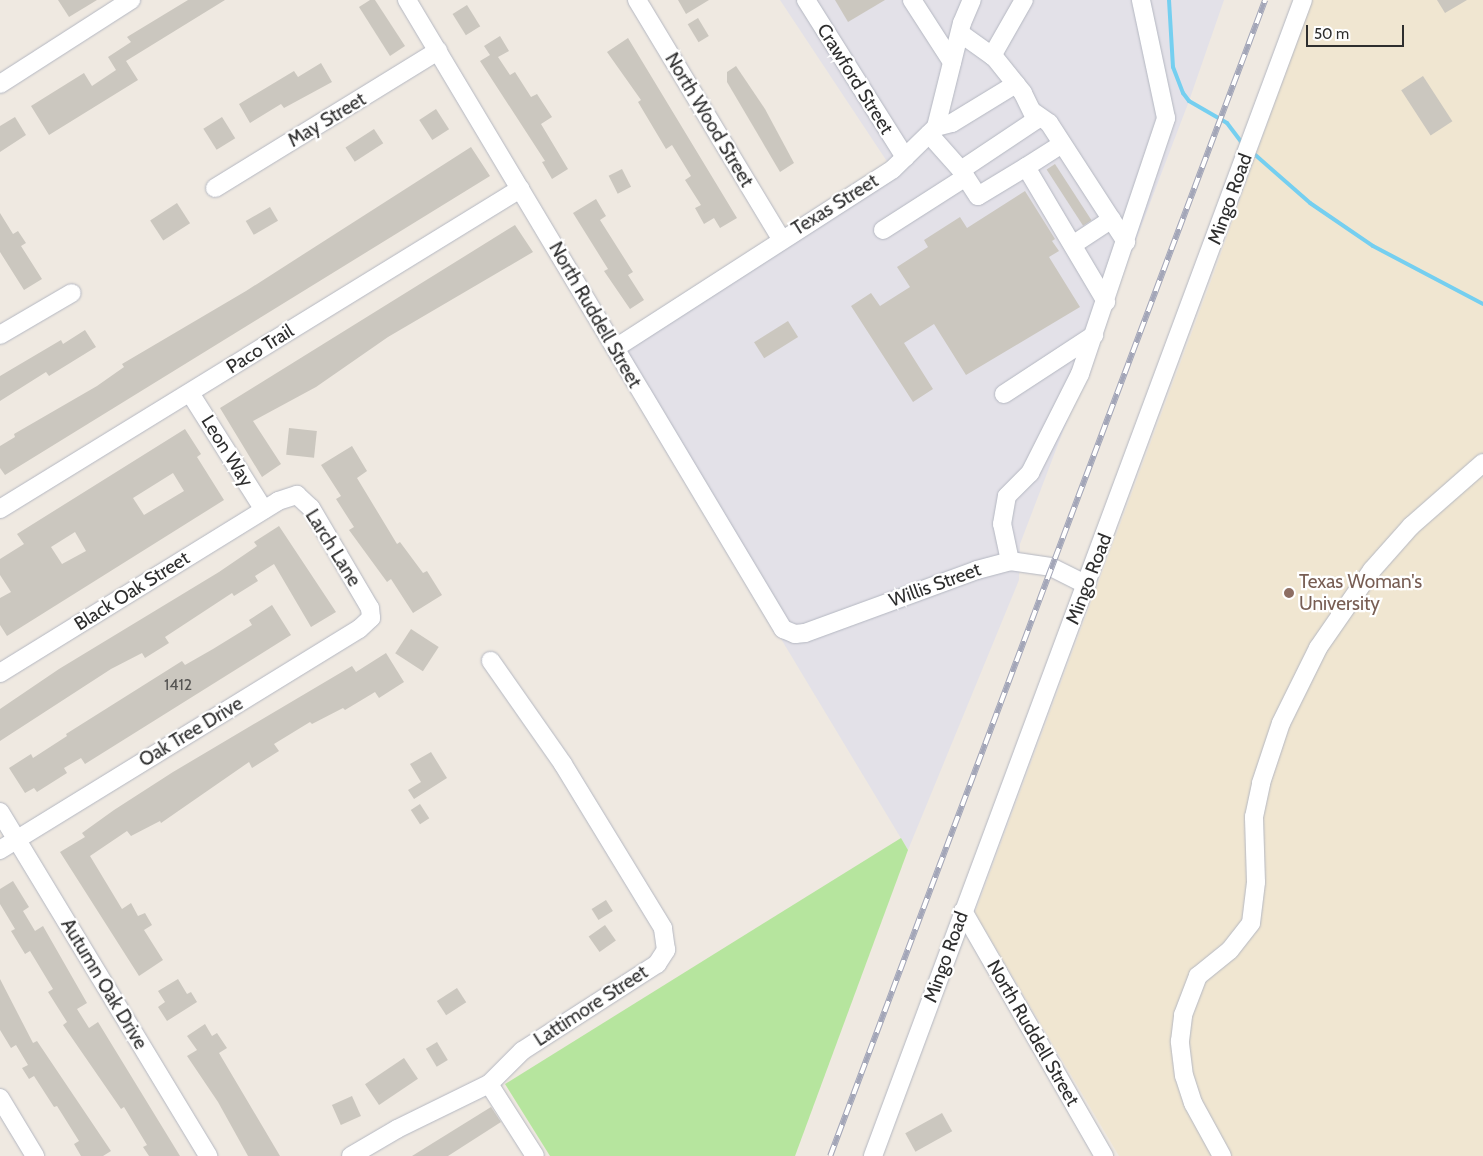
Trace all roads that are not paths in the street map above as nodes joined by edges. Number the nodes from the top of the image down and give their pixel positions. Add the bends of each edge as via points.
1 (131, 0) edge
2 (407, 0) edge
3 (637, 0) edge
4 (806, 0) edge
5 (912, 0) edge
6 (972, 0) edge
7 (1141, 0) edge
8 (1303, 0) edge
9 (1022, 1) edge
10 (960, 33) junction
11 (438, 52) junction
12 (992, 56) junction
13 (952, 62) junction
14 (0, 84) edge
15 (1016, 84) junction
16 (1032, 111) junction
17 (932, 130) junction
18 (1062, 144) junction
19 (904, 157) junction
20 (1026, 167) junction
21 (963, 173) junction
22 (215, 188) dead end
23 (520, 189) junction
24 (1112, 219) junction
25 (883, 230) dead end
26 (781, 239) junction
27 (1126, 242) junction
28 (1074, 244) junction
29 (72, 293) dead end
30 (1106, 302) junction
31 (2, 328) edge
32 (1094, 335) junction
33 (617, 347) junction
34 (190, 393) junction
35 (1004, 394) dead end
36 (1483, 463) edge
37 (0, 509) edge
38 (264, 510) junction
39 (1010, 562) junction
40 (1087, 585) junction
41 (370, 608) joint
42 (784, 629) joint
43 (492, 661) dead end
44 (0, 673) edge
45 (0, 812) edge
46 (16, 840) junction
47 (0, 850) edge
48 (963, 910) junction
49 (489, 1084) junction
50 (0, 1098) edge
51 (35, 1156) edge
52 (208, 1156) edge
53 (351, 1156) edge
54 (536, 1156) edge
55 (873, 1156) edge
56 (1104, 1156) edge
57 (1222, 1156) edge

1 - 14 street
2 - 11 street, North Ruddell Street
3 - 26 street, North Wood Street
4 - 19 street, Crawford Street
5 - 13 street
6 - 10 street
7 - 27 street via 1166,118
8 - 40 street, Mingo Road
9 - 12 street
10 - 12 street
10 - 13 street
11 - 22 street, May Street
11 - 23 street, North Ruddell Street
12 - 15 street
13 - 17 street
15 - 16 street
15 - 17 street via 952,123
16 - 18 street via 1049,123
16 - 21 street via 1036,120
17 - 19 street, Texas Street
17 - 21 street
18 - 20 street
18 - 24 street
19 - 26 street, Texas Street via 893,169
20 - 21 street via 978,196
20 - 28 street
21 - 25 street
23 - 33 street, North Ruddell Street
23 - 34 street, Paco Trail
24 - 27 street
24 - 28 street
26 - 33 street, Texas Street
27 - 30 street
28 - 30 street
29 - 31 street
30 - 32 street
32 - 35 street
32 - 39 street via 1080,374 1042,452 1030,473 1007,496 1002,524
33 - 42 street, North Ruddell Street via 722,530
34 - 37 street, Paco Trail
34 - 38 street, Leon Way
36 - 57 street via 1411,526 1372,570 1318,648 1281,723 1261,782 1254,817 1256,882 1251,924 1230,950 1198,976 1183,1015 1180,1041 1184,1076 1193,1104
38 - 41 street, Larch Lane via 297,496 311,508
38 - 44 street, Black Oak Street
39 - 40 street, Willis Street via 1051,567
39 - 42 street, Willis Street via 977,570 805,633 795,634
40 - 48 street, Mingo Road
41 - 46 street, Oak Tree Drive via 371,618 359,629
43 - 49 street, Lattimore Street via 563,764 663,928 667,943 657,964 522,1051
45 - 46 street, Autumn Oak Drive
46 - 47 street, Oak Tree Drive
46 - 52 street, Autumn Oak Drive
48 - 55 street, Mingo Road
48 - 56 street, North Ruddell Street
49 - 53 street, Lattimore Street via 397,1129
49 - 54 street
50 - 51 street

